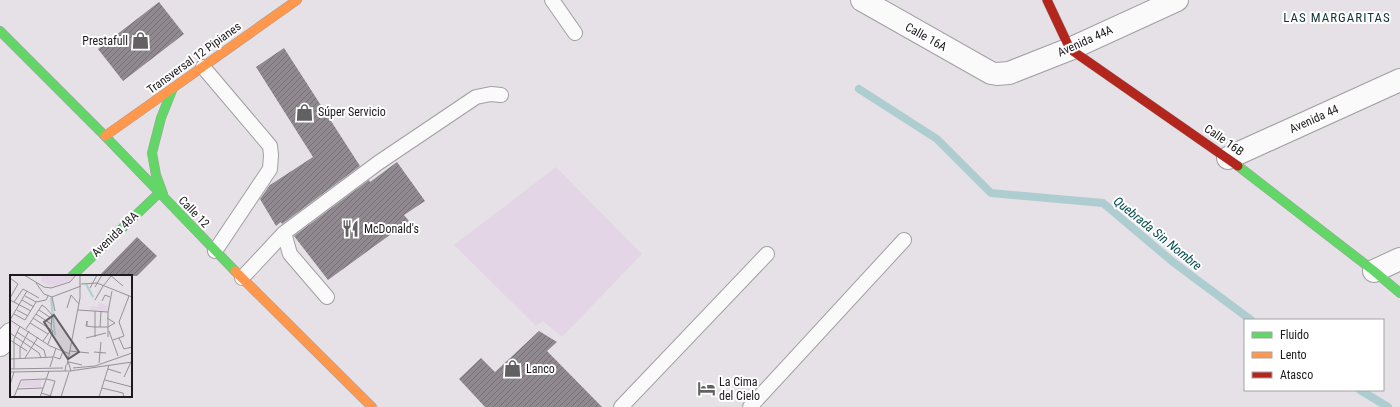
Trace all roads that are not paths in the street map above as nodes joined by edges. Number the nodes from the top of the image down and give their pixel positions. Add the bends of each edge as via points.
1 (552, 0) edge
2 (862, 0) edge
3 (1047, 0) edge
4 (1177, 0) edge
5 (289, 2) edge
6 (0, 32) edge
7 (574, 33) dead end
8 (1070, 49) junction
9 (203, 67) junction
10 (991, 73) joint
11 (1400, 80) edge
12 (173, 88) junction
13 (501, 95) dead end
14 (105, 136) junction
15 (1228, 158) junction
16 (162, 196) junction
17 (284, 233) junction
18 (904, 240) dead end
19 (215, 251) junction
20 (767, 254) dead end
21 (1400, 259) edge
22 (1374, 271) junction
23 (73, 275) edge
24 (242, 278) junction
25 (1400, 293) edge
26 (327, 297) dead end
27 (10, 335) edge
28 (0, 345) edge
29 (372, 407) edge
30 (620, 407) edge
31 (750, 407) edge

1 - 7 lane
2 - 10 street, Calle 16A
3 - 8 street
4 - 8 street, Avenida 44A
5 - 9 street, Transversal 12 Pipianes
6 - 14 street, Calle 12
8 - 10 street, Avenida 44A via 1009,73
8 - 15 street, Calle 16B
9 - 12 street, Transversal 12 Pipianes
9 - 19 lane via 270,146 271,155 270,169
11 - 15 street, Avenida 44
12 - 14 street, Transversal 12 Pipianes
12 - 16 street via 161,118 152,153
13 - 17 lane via 476,96 378,163
14 - 16 street, Calle 12
15 - 22 street, Calle 16B
16 - 19 street, Calle 12
16 - 23 street, Avenida 48A
17 - 24 lane
17 - 26 lane via 290,254
18 - 31 lane
19 - 24 street, Calle 12
20 - 30 lane
21 - 22 street
22 - 25 street, Calle 16B
24 - 29 street, Calle 12
27 - 28 street

